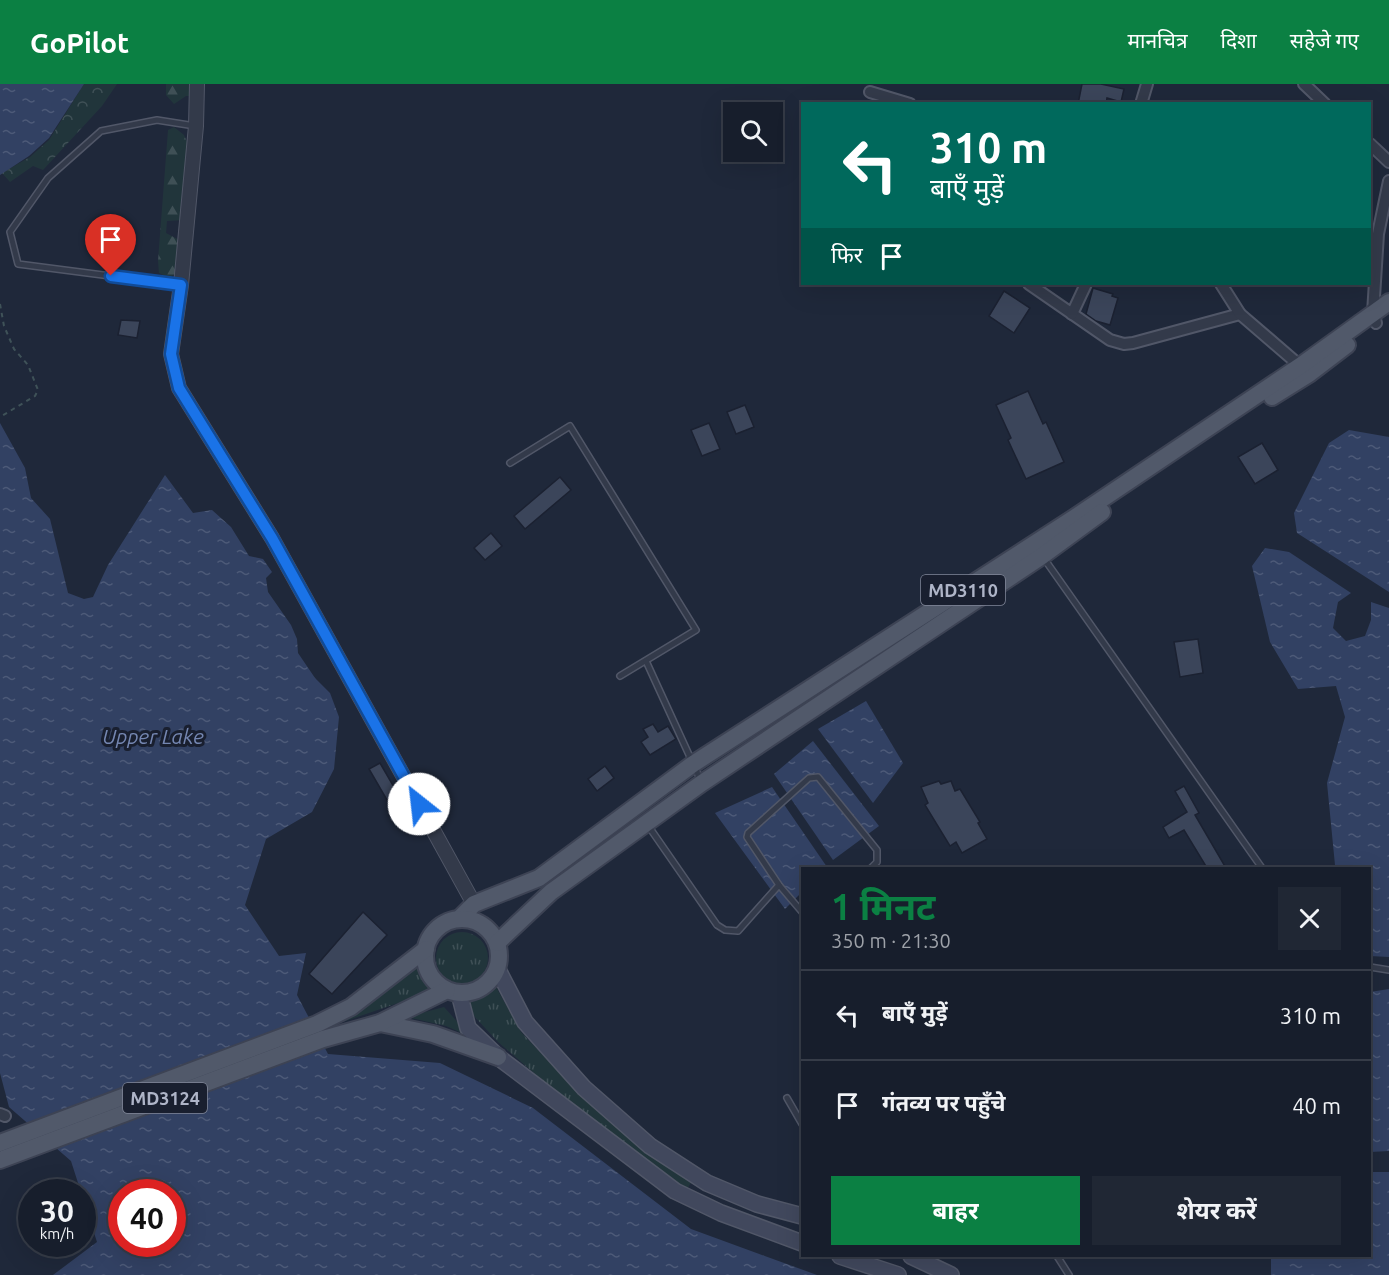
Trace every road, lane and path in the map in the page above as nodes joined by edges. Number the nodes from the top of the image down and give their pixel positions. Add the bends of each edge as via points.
1 (198, 84) edge
2 (1147, 84) edge
3 (1304, 84) edge
4 (870, 92) dead end
5 (903, 102) edge
6 (1142, 102) edge
7 (1323, 102) edge
8 (196, 126) junction
9 (1371, 145) edge
10 (1389, 162) edge
11 (1389, 181) edge
12 (1374, 233) edge
13 (181, 285) junction
14 (1030, 285) edge
15 (1086, 285) edge
16 (1222, 285) edge
17 (1389, 302) edge
18 (0, 304) edge
19 (1072, 314) junction
20 (1240, 314) junction
21 (1379, 317) edge
22 (1305, 370) junction
23 (0, 417) edge
24 (510, 463) dead end
25 (1042, 556) junction
26 (646, 661) junction
27 (620, 676) dead end
28 (693, 764) junction
29 (702, 783) junction
30 (646, 823) junction
31 (872, 867) edge
32 (1261, 867) edge
33 (779, 885) junction
34 (474, 904) junction
35 (801, 911) edge
36 (459, 919) junction
37 (497, 943) junction
38 (426, 949) junction
39 (1371, 967) edge
40 (497, 968) junction
41 (1389, 969) edge
42 (453, 991) junction
43 (380, 1023) junction
44 (320, 1032) junction
45 (498, 1057) junction
46 (787, 1098) dead end
47 (801, 1122) edge
48 (3, 1150) edge
49 (801, 1216) edge
50 (801, 1243) edge
51 (843, 1257) edge
52 (919, 1257) edge
53 (1058, 1257) edge
54 (898, 1275) edge
55 (951, 1275) edge
56 (1069, 1275) edge

1 - 8 street
2 - 6 street
3 - 7 street
4 - 5 street
8 - 13 street
8 - 13 lane via 157,120 101,131 48,178 10,232 18,264
9 - 10 street
11 - 12 street
12 - 21 street
13 - 34 street via 171,354 179,388 272,538
14 - 19 street
15 - 19 street
16 - 20 street
17 - 21 main road, MD3110
18 - 23 path via 14,349 28,365 38,390 35,396
19 - 20 street via 1110,340 1124,344
20 - 22 street
21 - 22 main road, MD3110
22 - 25 main road, MD3110
22 - 28 main road, MD3110
24 - 26 lane via 570,426 696,630
25 - 29 main road, MD3110
25 - 32 lane
26 - 27 lane
26 - 28 lane
28 - 29 lane
28 - 34 main road, MD3110 via 538,878
29 - 30 main road, MD3110
30 - 33 lane via 717,925 725,930 738,931
30 - 37 main road, MD3110 via 551,892
31 - 33 lane via 877,862 877,850 818,777 813,776 748,833 749,841
33 - 35 lane
34 - 36 main road
36 - 37 main road via 482,925
36 - 38 main road via 437,928
37 - 40 main road
38 - 42 main road via 429,973 437,983
38 - 44 main road
39 - 41 lane
40 - 42 main road via 483,987 471,992
40 - 49 main road via 525,1022 584,1088 650,1146 706,1183 757,1204
42 - 43 main road
42 - 45 main road via 468,1028
43 - 44 main road, MD3124
43 - 45 main road via 433,1034
44 - 48 main road, MD3124
45 - 50 main road via 675,1191
46 - 47 lane
51 - 54 main road
52 - 55 main road
53 - 56 lane

